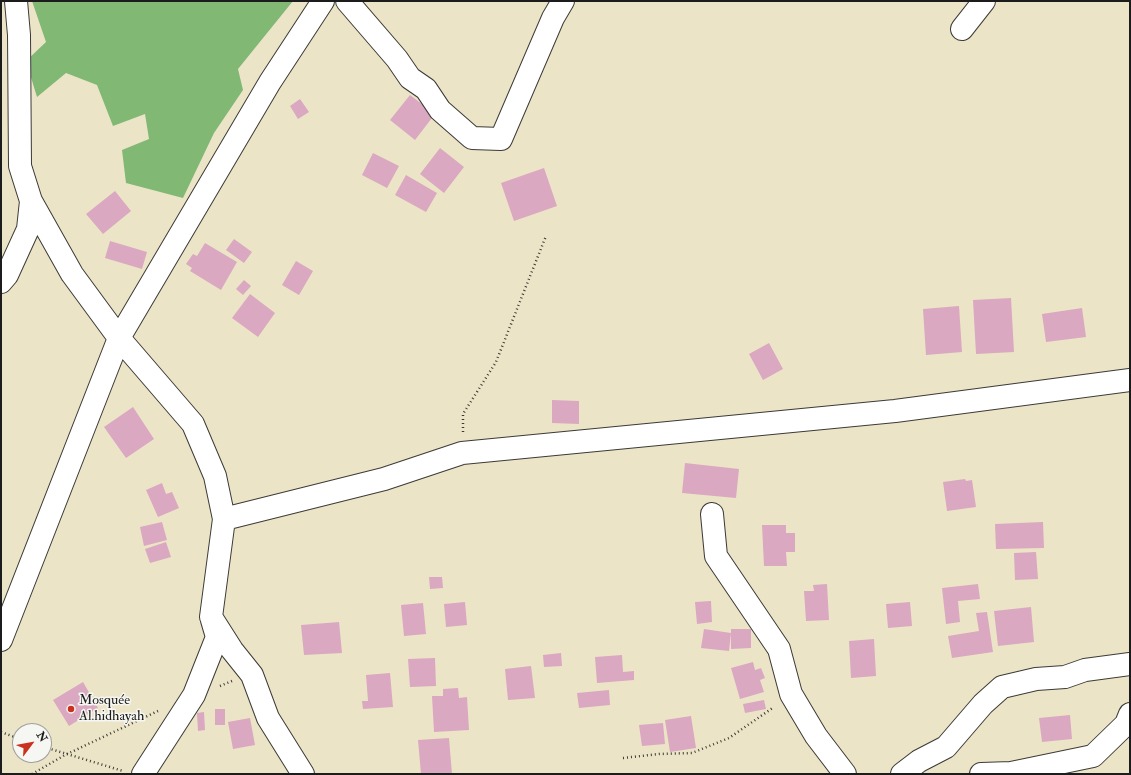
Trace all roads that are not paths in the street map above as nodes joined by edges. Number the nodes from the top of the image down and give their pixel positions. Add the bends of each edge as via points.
1 (16, 1) edge
2 (323, 1) edge
3 (347, 1) edge
4 (563, 1) edge
5 (984, 1) edge
6 (962, 29) dead end
7 (19, 35) junction
8 (1, 50) edge
9 (31, 201) junction
10 (1, 282) edge
11 (119, 338) junction
12 (1130, 380) edge
13 (712, 514) dead end
14 (224, 519) junction
15 (211, 617) junction
16 (1, 640) edge
17 (1130, 664) edge
18 (1130, 714) edge
19 (135, 773) edge
20 (302, 774) edge
21 (844, 774) edge
22 (902, 774) edge
23 (981, 774) edge

1 - 7 street
2 - 11 street via 270,82
3 - 4 street via 410,78 426,89 440,110 472,138 501,139 553,18
5 - 6 street
7 - 8 street
7 - 9 street via 20,166
9 - 10 street via 28,229 7,275
9 - 11 street via 72,274
11 - 14 street via 193,424 215,476
11 - 16 street
12 - 14 street via 895,411 462,453 384,479
13 - 21 street via 716,556 778,649 791,694 816,736
14 - 15 street
15 - 19 street via 217,638 194,695
15 - 20 street via 252,675 268,718
17 - 22 street via 1085,670 1065,677 1036,679 1002,687 983,704 946,747 919,761
18 - 23 street via 1126,724 1093,756 1011,773

